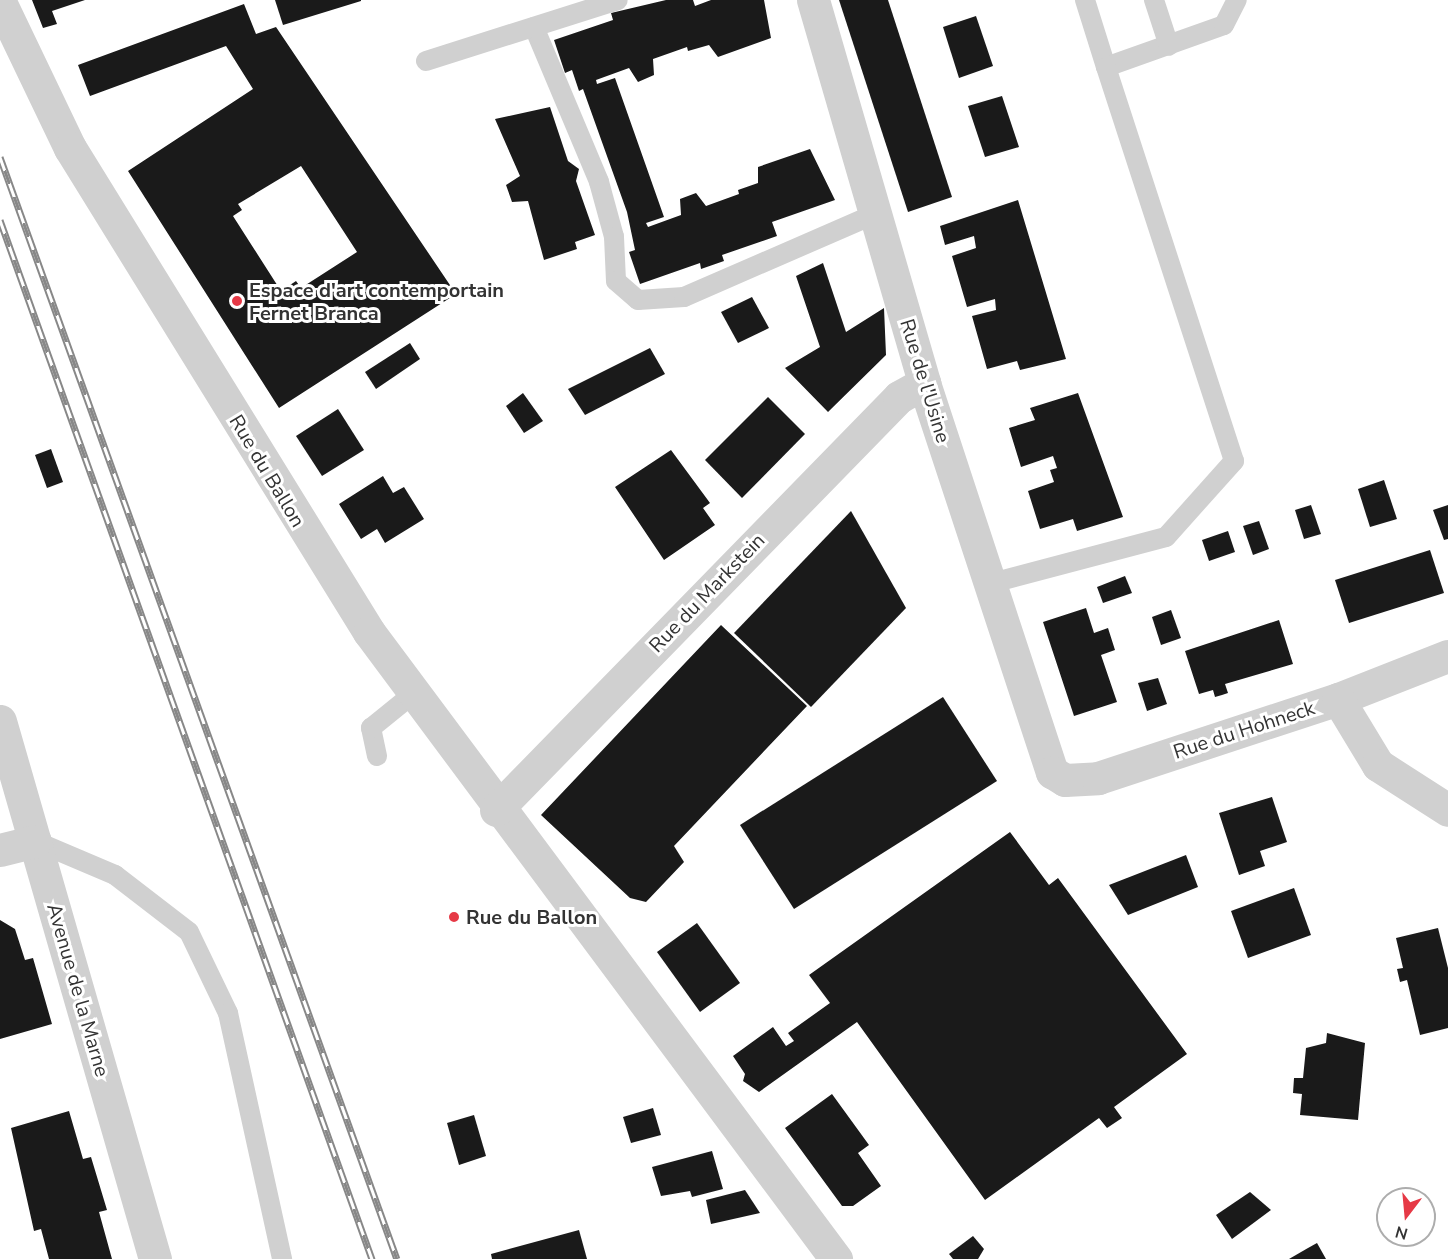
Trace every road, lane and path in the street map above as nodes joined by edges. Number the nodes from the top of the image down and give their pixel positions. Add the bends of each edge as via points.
1 (618, 0) edge
2 (813, 0) edge
3 (1085, 0) edge
4 (1154, 0) edge
5 (1238, 0) edge
6 (0, 2) edge
7 (534, 27) junction
8 (1169, 46) junction
9 (426, 61) dead end
10 (1106, 67) junction
11 (877, 213) junction
12 (924, 383) junction
13 (988, 584) junction
14 (1448, 656) edge
15 (414, 694) junction
16 (1338, 699) junction
17 (0, 721) edge
18 (377, 756) dead end
19 (1046, 759) joint
20 (496, 810) junction
21 (1448, 810) edge
22 (34, 841) junction
23 (0, 850) edge
24 (155, 1259) edge
25 (282, 1259) edge
26 (836, 1259) edge

1 - 7 lane
2 - 11 street, Rue de l'Usine
3 - 10 lane
4 - 8 lane
5 - 8 lane via 1224,25
6 - 15 street, Rue du Ballon via 70,148 309,540
7 - 9 lane
7 - 11 lane via 599,182 614,237 616,281 638,300 684,297
8 - 10 lane
10 - 13 lane via 1234,461 1166,537
11 - 12 street, Rue de l'Usine
12 - 13 street, Rue de l'Usine
12 - 20 street, Rue du Markstein via 899,397
13 - 19 street, Rue de l'Usine
14 - 16 street, Rue du Hohneck
15 - 18 lane via 371,728
15 - 20 street, Rue du Ballon
16 - 19 street, Rue du Hohneck via 1080,782 1065,780
16 - 21 street via 1378,765
17 - 22 street, Avenue de la Marne
20 - 26 street, Rue du Ballon
22 - 23 street
22 - 24 street, Avenue de la Marne
22 - 25 lane via 115,874 189,932 228,1013

